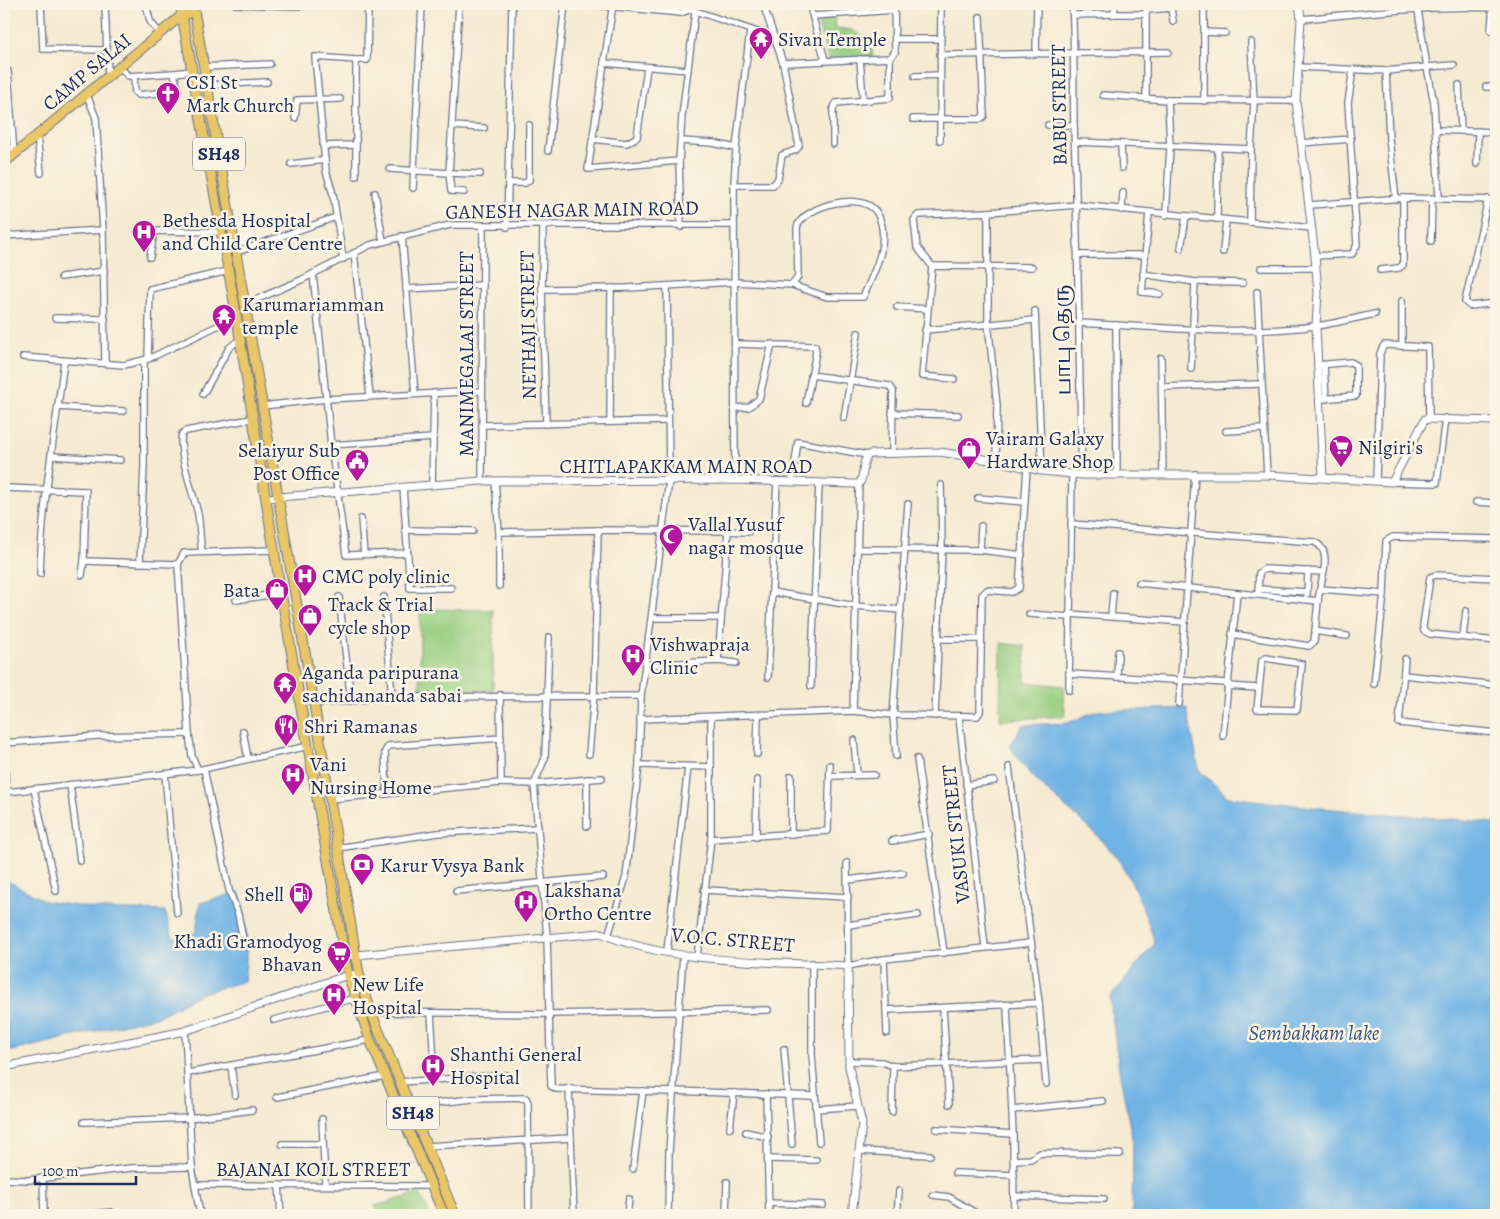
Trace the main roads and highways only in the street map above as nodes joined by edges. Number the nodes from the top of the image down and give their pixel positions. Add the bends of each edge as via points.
1 (180, 4) edge
2 (193, 8) edge
3 (182, 15) junction
4 (4, 163) edge
5 (444, 1215) edge
6 (455, 1215) edge

1 - 3 main road, SH48
2 - 3 main road, CAMP SALAI
2 - 6 main road, SH48 via 358,974
3 - 4 main road, CAMP SALAI
3 - 5 main road, SH48 via 348,975 370,1040

